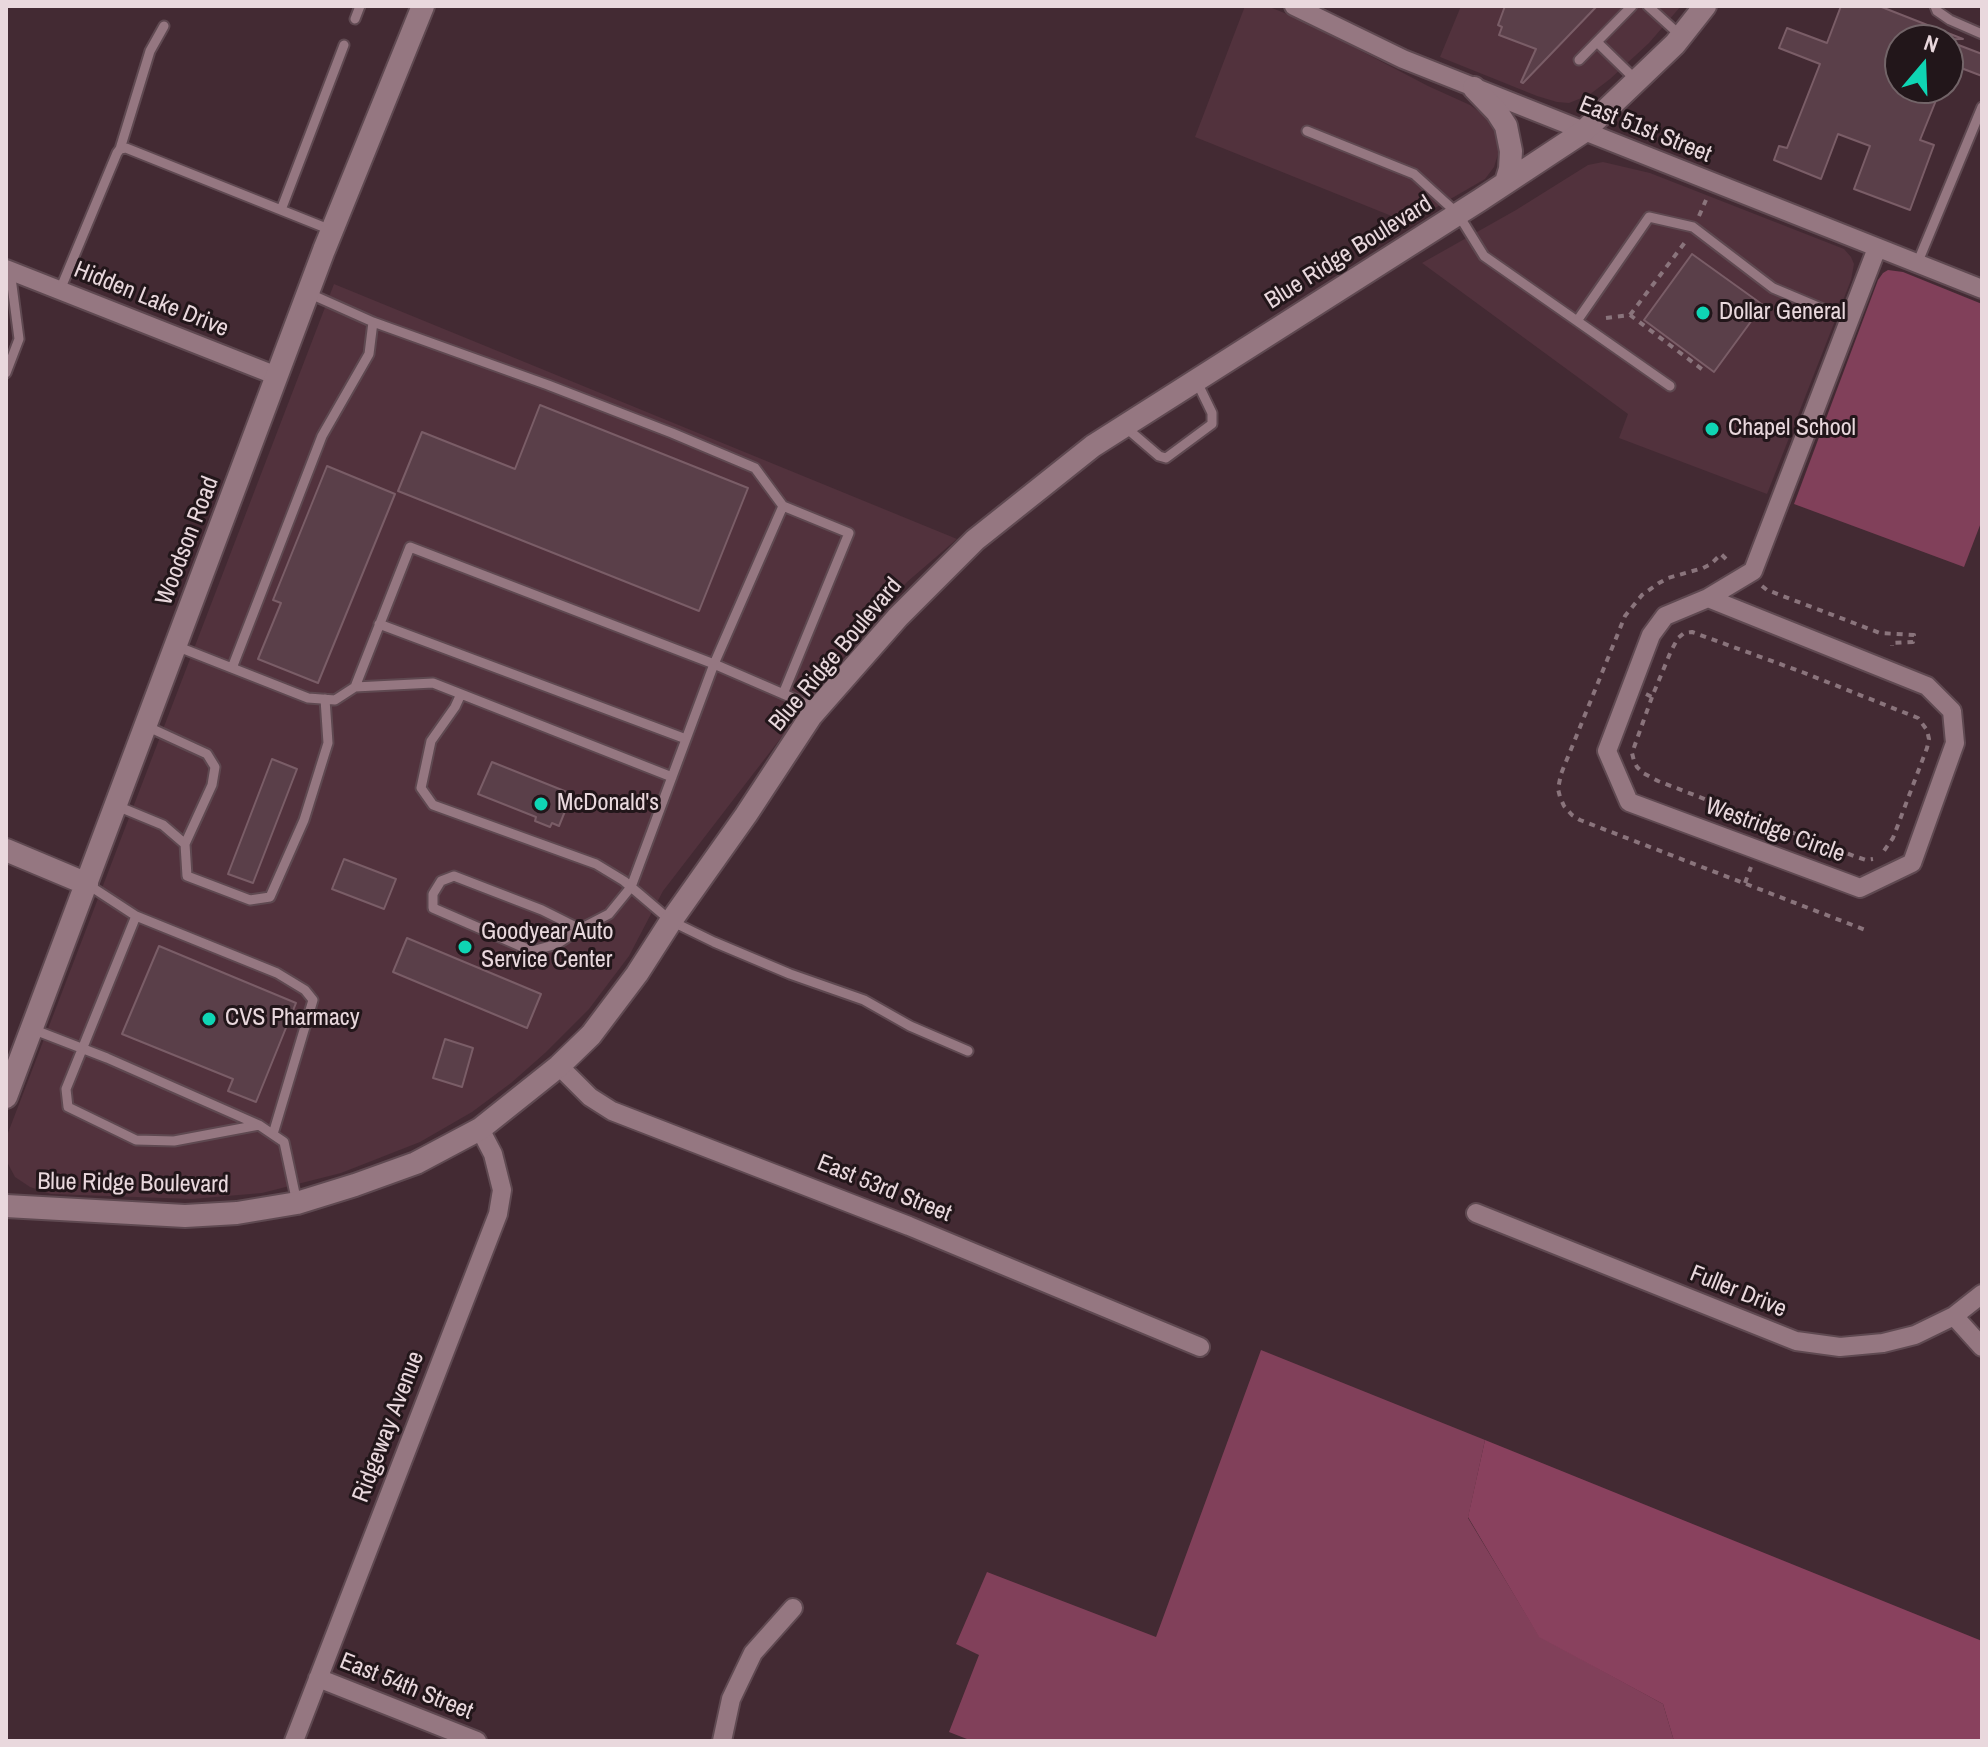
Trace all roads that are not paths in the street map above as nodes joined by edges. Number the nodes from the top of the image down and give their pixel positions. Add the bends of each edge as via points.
1 (360, 6) edge
2 (423, 6) edge
3 (1294, 6) edge
4 (1632, 6) edge
5 (1648, 6) edge
6 (1705, 6) edge
7 (1935, 6) edge
8 (355, 19) dead end
9 (164, 26) dead end
10 (1982, 34) edge
11 (1681, 37) junction
12 (1597, 42) junction
13 (344, 45) dead end
14 (1579, 60) dead end
15 (1637, 81) junction
16 (1474, 88) junction
17 (1982, 107) edge
18 (1307, 131) dead end
19 (1583, 132) junction
20 (120, 149) junction
21 (1506, 182) junction
22 (281, 210) junction
23 (1458, 214) junction
24 (332, 231) junction
25 (1877, 248) junction
26 (1917, 264) junction
27 (8, 270) edge
28 (1982, 289) edge
29 (60, 290) junction
30 (308, 293) junction
31 (1849, 320) junction
32 (1577, 321) junction
33 (373, 322) junction
34 (6, 373) edge
35 (277, 376) junction
36 (1196, 380) junction
37 (1670, 386) dead end
38 (1124, 426) junction
39 (783, 506) junction
40 (1708, 598) junction
41 (379, 624) junction
42 (176, 646) junction
43 (714, 664) junction
44 (232, 668) junction
45 (355, 687) junction
46 (461, 694) junction
47 (783, 694) junction
48 (325, 699) junction
49 (818, 709) junction
50 (146, 726) junction
51 (686, 739) junction
52 (672, 777) junction
53 (116, 805) junction
54 (185, 844) junction
55 (6, 850) edge
56 (87, 884) junction
57 (631, 887) junction
58 (136, 916) junction
59 (671, 921) junction
60 (580, 929) junction
61 (32, 1029) junction
62 (82, 1048) junction
63 (968, 1051) dead end
64 (559, 1066) junction
65 (6, 1097) edge
66 (259, 1125) junction
67 (480, 1129) junction
68 (273, 1134) junction
69 (297, 1203) junction
70 (6, 1206) edge
71 (1476, 1213) dead end
72 (1982, 1294) edge
73 (1954, 1316) junction
74 (1200, 1347) dead end
75 (1982, 1347) edge
76 (793, 1608) dead end
77 (318, 1678) junction
78 (294, 1741) edge
79 (477, 1741) edge
80 (722, 1741) edge

1 - 8 lane
2 - 24 street, Woodson Road
3 - 16 street, East 51st Street
4 - 12 lane
5 - 11 lane
6 - 11 street, Blue Ridge Boulevard
7 - 10 lane via 1950,20
9 - 20 lane via 150,51
11 - 15 street, Blue Ridge Boulevard
12 - 14 lane
12 - 15 lane
13 - 22 lane
15 - 19 street, Blue Ridge Boulevard
16 - 19 street, East 51st Street
16 - 21 street via 1506,126 1511,151
17 - 26 lane
18 - 23 lane via 1414,174
19 - 21 street, Blue Ridge Boulevard
19 - 25 street, East 51st Street
20 - 22 lane
20 - 29 lane
21 - 23 street, Blue Ridge Boulevard
22 - 24 lane
23 - 32 lane via 1484,256
23 - 36 street, Blue Ridge Boulevard
24 - 30 street, Woodson Road
25 - 26 street, East 51st Street
25 - 31 street, Westridge Circle
26 - 28 street, East 51st Street
27 - 29 street, Hidden Lake Drive
27 - 34 lane via 19,339
29 - 35 street, Hidden Lake Drive
30 - 33 lane
30 - 35 street, Woodson Road
31 - 32 lane via 1773,288 1693,227 1649,217
31 - 40 street, Westridge Circle via 1753,571
32 - 37 lane
33 - 39 lane via 755,468
33 - 44 lane via 369,354 322,436
35 - 42 street, Woodson Road
36 - 38 street, Blue Ridge Boulevard
36 - 38 lane via 1212,424 1166,458
38 - 49 street, Blue Ridge Boulevard via 975,540 898,617
39 - 43 lane
39 - 47 lane via 849,533
40 - 40 street, Westridge Circle via 1665,616 1651,635 1607,751 1629,802 1860,888 1912,863 1955,743 1952,711 1927,686
41 - 43 lane via 410,547
41 - 45 lane
41 - 51 lane
42 - 44 lane
42 - 50 street, Woodson Road
43 - 47 lane
43 - 51 lane
44 - 48 lane via 308,698
45 - 46 lane via 433,683
45 - 48 lane via 335,700
46 - 52 lane
46 - 57 lane via 431,741 421,788 433,805 596,864
47 - 49 lane
48 - 54 lane via 328,743 304,820 270,897 250,900 187,876
49 - 59 street, Blue Ridge Boulevard
50 - 53 street, Woodson Road
50 - 54 lane via 207,754 215,767
51 - 52 lane
52 - 57 lane
53 - 54 lane via 163,825
53 - 56 street, Woodson Road
55 - 56 street
56 - 58 lane
56 - 61 street, Woodson Road
57 - 59 lane
57 - 60 lane via 609,914
58 - 62 lane
58 - 68 lane via 277,973 313,1000
59 - 63 lane via 864,1000
59 - 64 street, Blue Ridge Boulevard via 591,1035
60 - 60 lane via 454,876 441,881 433,894 433,908 532,951 557,944
61 - 62 lane
61 - 65 street, Woodson Road
62 - 66 lane
62 - 66 lane via 66,1089 68,1107 136,1140 174,1141
64 - 67 street, Blue Ridge Boulevard
64 - 74 street, East 53rd Street via 612,1111
66 - 68 lane
67 - 69 street, Blue Ridge Boulevard via 416,1163
67 - 77 street, Ridgeway Avenue via 502,1190 498,1214
68 - 69 lane via 284,1142
69 - 70 street, Blue Ridge Boulevard via 185,1216
71 - 73 street, Fuller Drive via 1796,1341 1840,1347 1883,1343
72 - 73 street, Fuller Drive
73 - 75 street
76 - 80 street via 753,1653 731,1699
77 - 78 street, Ridgeway Avenue
77 - 79 street, East 54th Street

